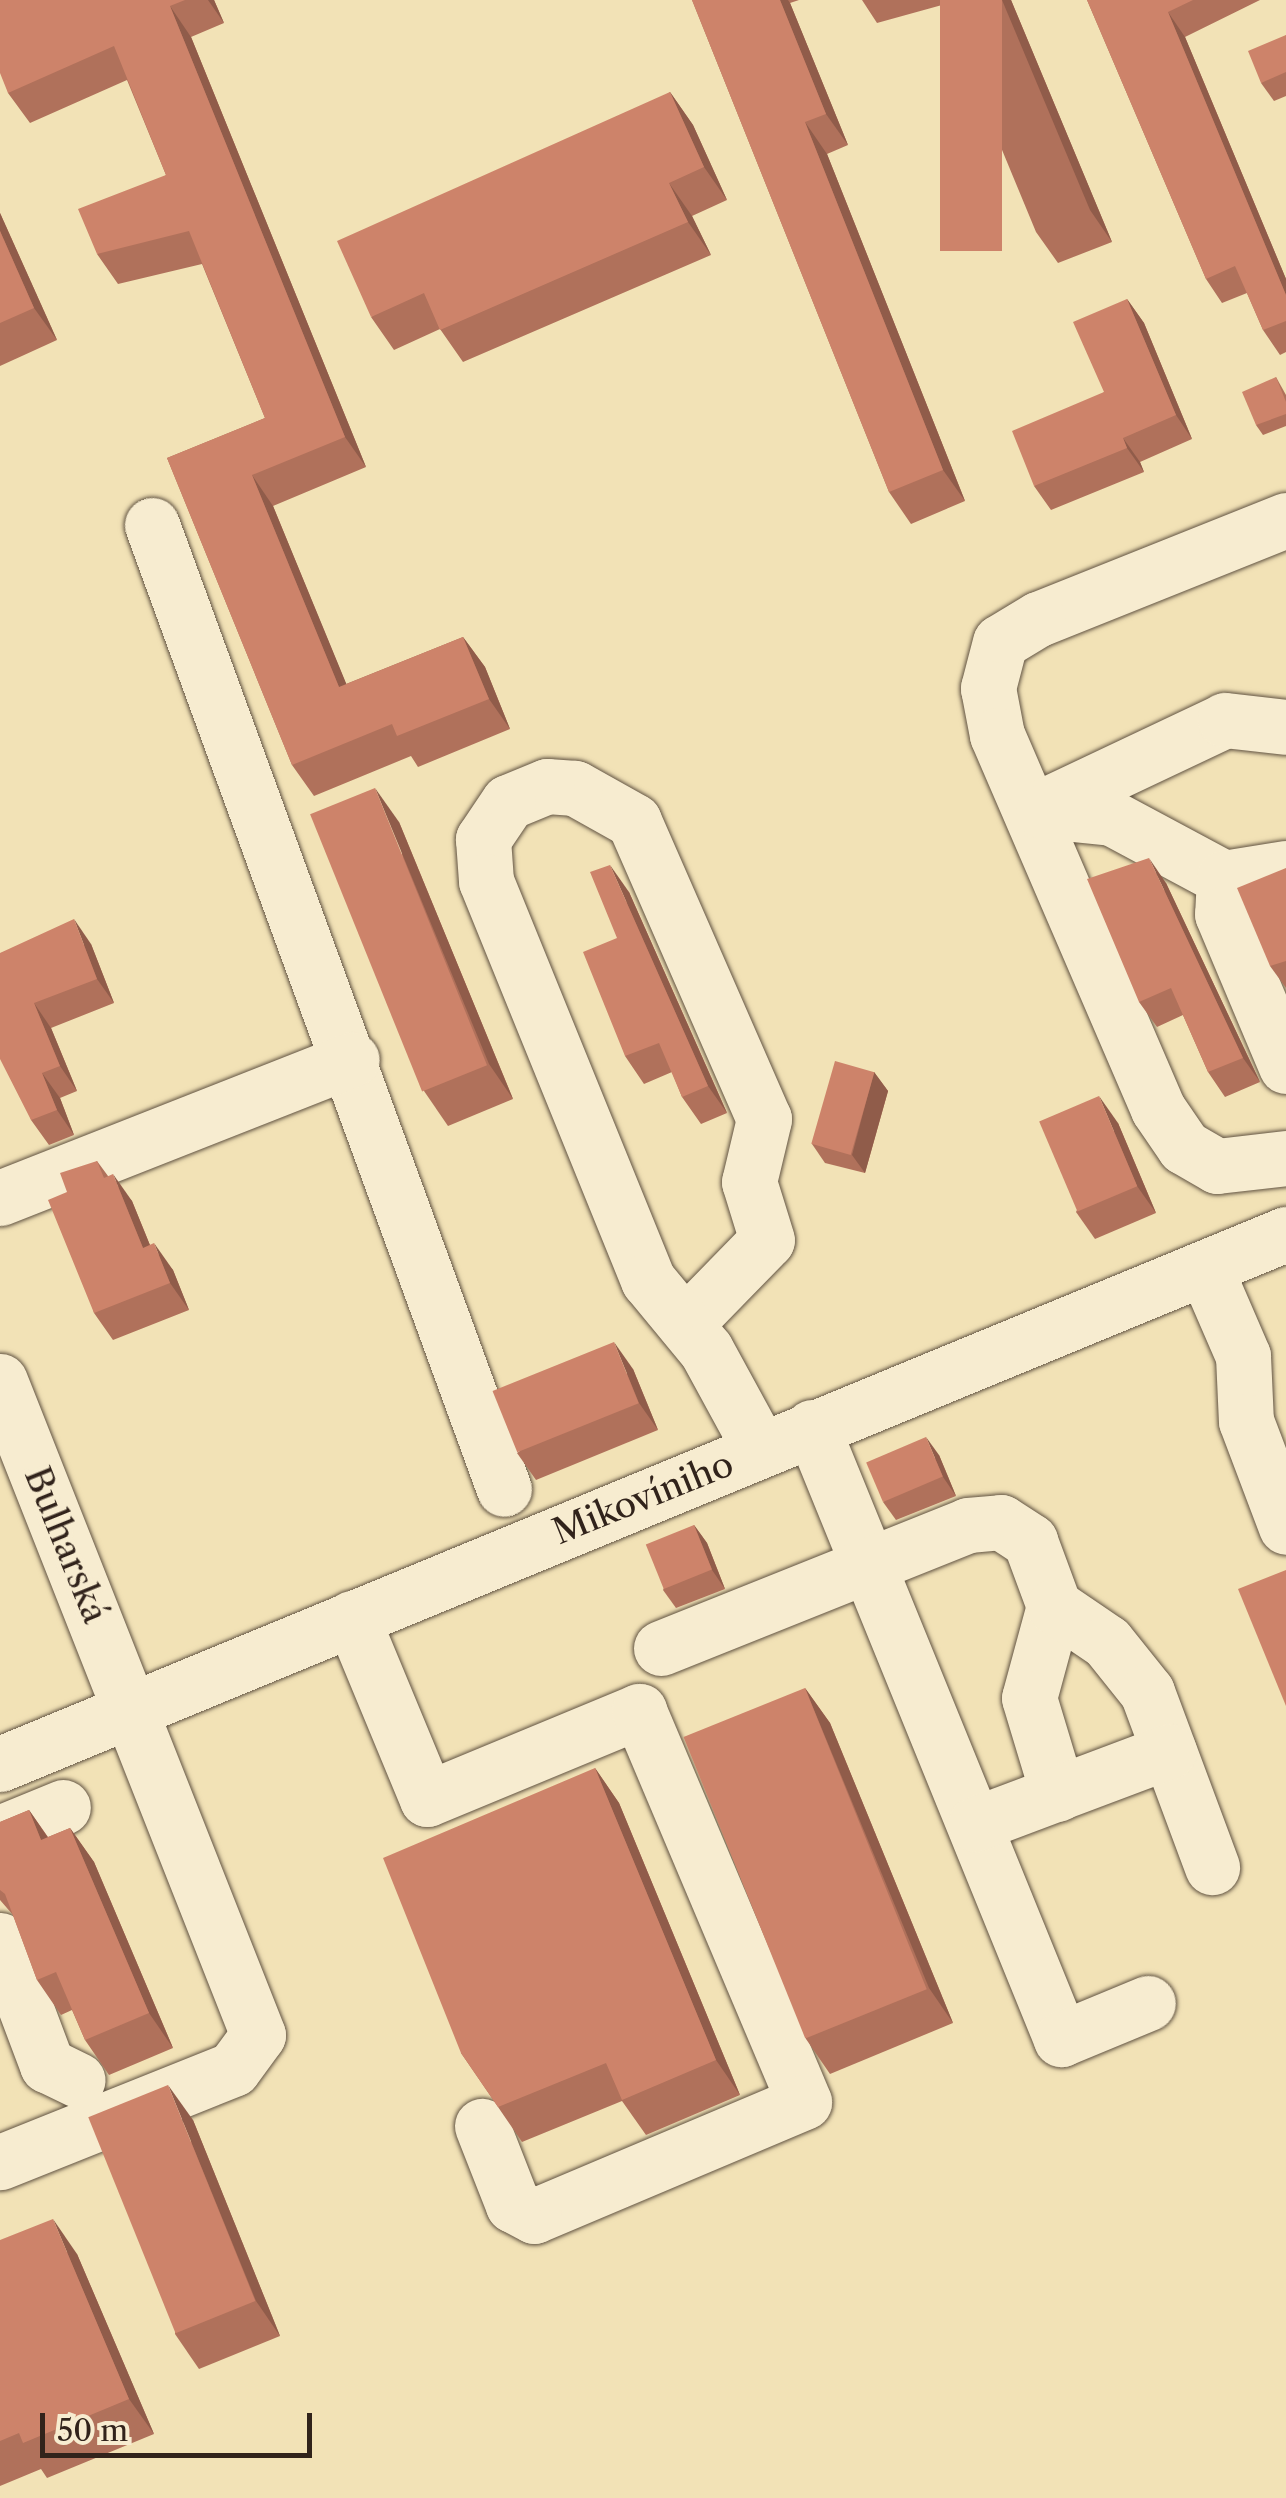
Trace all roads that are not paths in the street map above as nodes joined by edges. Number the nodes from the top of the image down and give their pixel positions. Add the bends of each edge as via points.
1 (1286, 520) edge
2 (152, 525) dead end
3 (1286, 727) edge
4 (590, 796) junction
5 (1036, 810) junction
6 (1286, 868) edge
7 (1224, 878) junction
8 (628, 892) dead end
9 (352, 1059) junction
10 (1286, 1066) edge
11 (722, 1116) dead end
12 (1286, 1158) edge
13 (749, 1182) junction
14 (0, 1198) edge
15 (1286, 1234) edge
16 (1205, 1268) junction
17 (685, 1324) junction
18 (0, 1381) edge
19 (812, 1428) junction
20 (760, 1449) junction
21 (19, 1482) edge
22 (504, 1489) dead end
23 (1286, 1527) edge
24 (870, 1566) junction
25 (1054, 1606) junction
26 (352, 1618) junction
27 (661, 1648) dead end
28 (133, 1709) junction
29 (1169, 1752) junction
30 (0, 1764) edge
31 (1058, 1794) junction
32 (63, 1807) dead end
33 (975, 1824) junction
34 (0, 1832) edge
35 (1212, 1867) dead end
36 (0, 1940) edge
37 (1148, 2003) dead end
38 (78, 2080) dead end
39 (482, 2126) dead end
40 (6, 2152) edge

1 - 5 street via 1000,642 988,688 997,735
2 - 9 street
3 - 5 street via 1225,720
4 - 8 street
4 - 13 street via 634,821 652,850 764,1118
4 - 17 street via 547,786 508,802 483,839 486,881 648,1280
5 - 7 street via 1112,818
5 - 12 street via 1158,1110 1184,1147 1217,1166
6 - 7 street
7 - 10 street via 1222,914
9 - 14 street
9 - 22 street
11 - 13 street
13 - 17 street via 767,1240
15 - 16 street, Mikovíniho
16 - 19 street, Mikovíniho
16 - 23 street via 1242,1356 1246,1421
17 - 20 street
18 - 21 street, Bulharská
19 - 20 street, Mikovíniho
19 - 24 street
20 - 26 street, Mikovíniho
21 - 28 street, Bulharská
24 - 25 street via 968,1525 1001,1522 1030,1541
24 - 27 street
24 - 33 street
25 - 29 street via 1107,1642 1147,1692
25 - 31 street via 1030,1698
26 - 28 street, Mikovíniho
26 - 39 street via 427,1798 638,1711 804,2102 534,2216 513,2205
28 - 30 street, Mikovíniho
28 - 40 street, Bulharská via 258,2035 233,2069
29 - 31 street
29 - 35 street
31 - 33 street
32 - 34 street
33 - 37 street via 1061,2039
36 - 38 street via 47,2065

